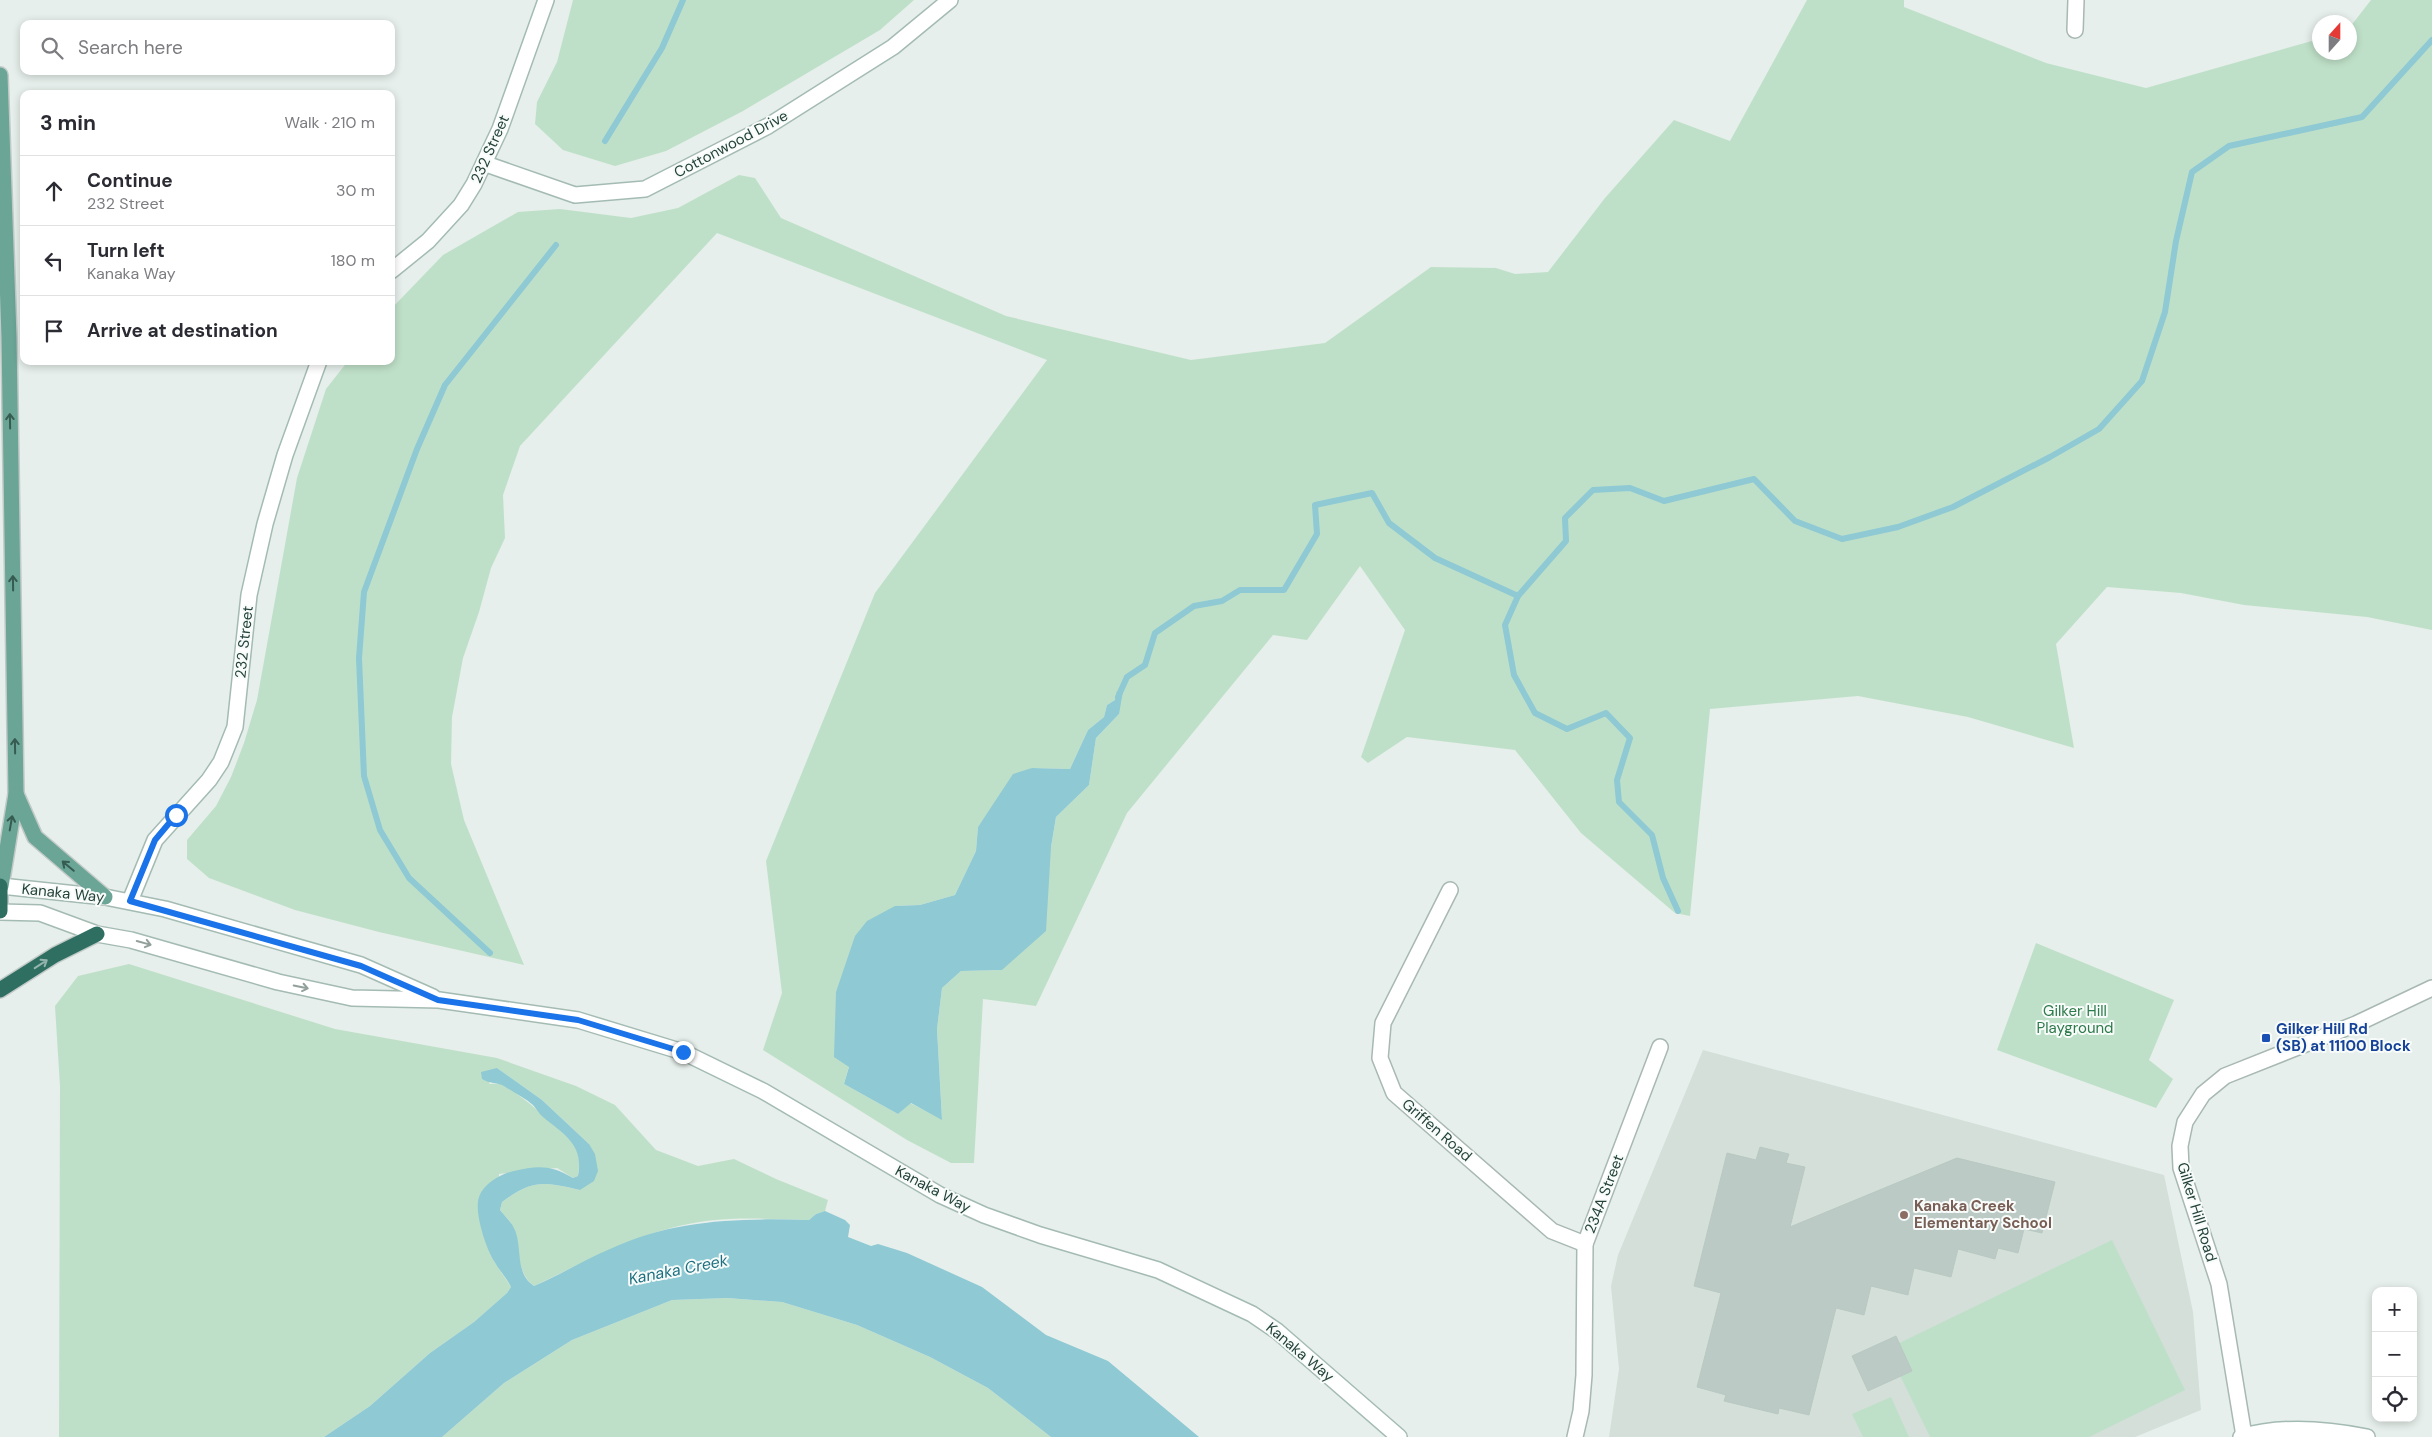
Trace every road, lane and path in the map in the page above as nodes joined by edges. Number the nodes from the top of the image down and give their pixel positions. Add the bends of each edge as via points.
1 (546, 0) edge
2 (950, 0) edge
3 (2076, 0) edge
4 (2075, 30) dead end
5 (0, 75) edge
6 (486, 164) junction
7 (395, 268) edge
8 (318, 365) edge
9 (16, 794) junction
10 (0, 886) edge
11 (1450, 890) dead end
12 (105, 897) junction
13 (130, 901) junction
14 (0, 912) edge
15 (97, 934) junction
16 (2432, 988) edge
17 (0, 990) edge
18 (438, 1000) junction
19 (1660, 1047) dead end
20 (1586, 1244) junction
21 (2243, 1436) edge
22 (1399, 1437) edge
23 (1575, 1437) edge
24 (2367, 1437) edge

1 - 6 main road, 232 Street
2 - 6 main road, Cottonwood Drive via 894,47 768,126 645,189 575,195
3 - 4 main road
9 -> 5 main road via 9,337
6 - 7 main road, 232 Street via 461,205 428,241
8 - 13 main road, 232 Street via 285,455 265,524 250,595 235,727 229,745 209,780 155,840
10 -> 9 main road
12 -> 9 main road via 35,837
10 - 12 main road, Kanaka Way
10 - 14 highway
11 - 20 main road, Griffen Road via 1383,1023 1380,1058 1394,1093 1552,1231
12 - 13 main road, Kanaka Way
13 - 18 main road, Kanaka Way via 361,966
14 - 15 main road, Kanaka Way via 40,913
17 -> 15 highway via 55,955
15 -> 18 main road, Kanaka Way via 352,998
16 - 21 main road, Gilker Hill Road via 2356,1024 2226,1076 2203,1094 2185,1122 2180,1146 2181,1168 2219,1284
18 - 22 main road, Kanaka Way via 578,1020 683,1052 763,1092 940,1195 1040,1235 1158,1270 1252,1314
19 - 20 main road, 234A Street
20 - 23 main road, 234A Street via 1584,1375
21 - 24 main road via 2292,1430 2340,1431

